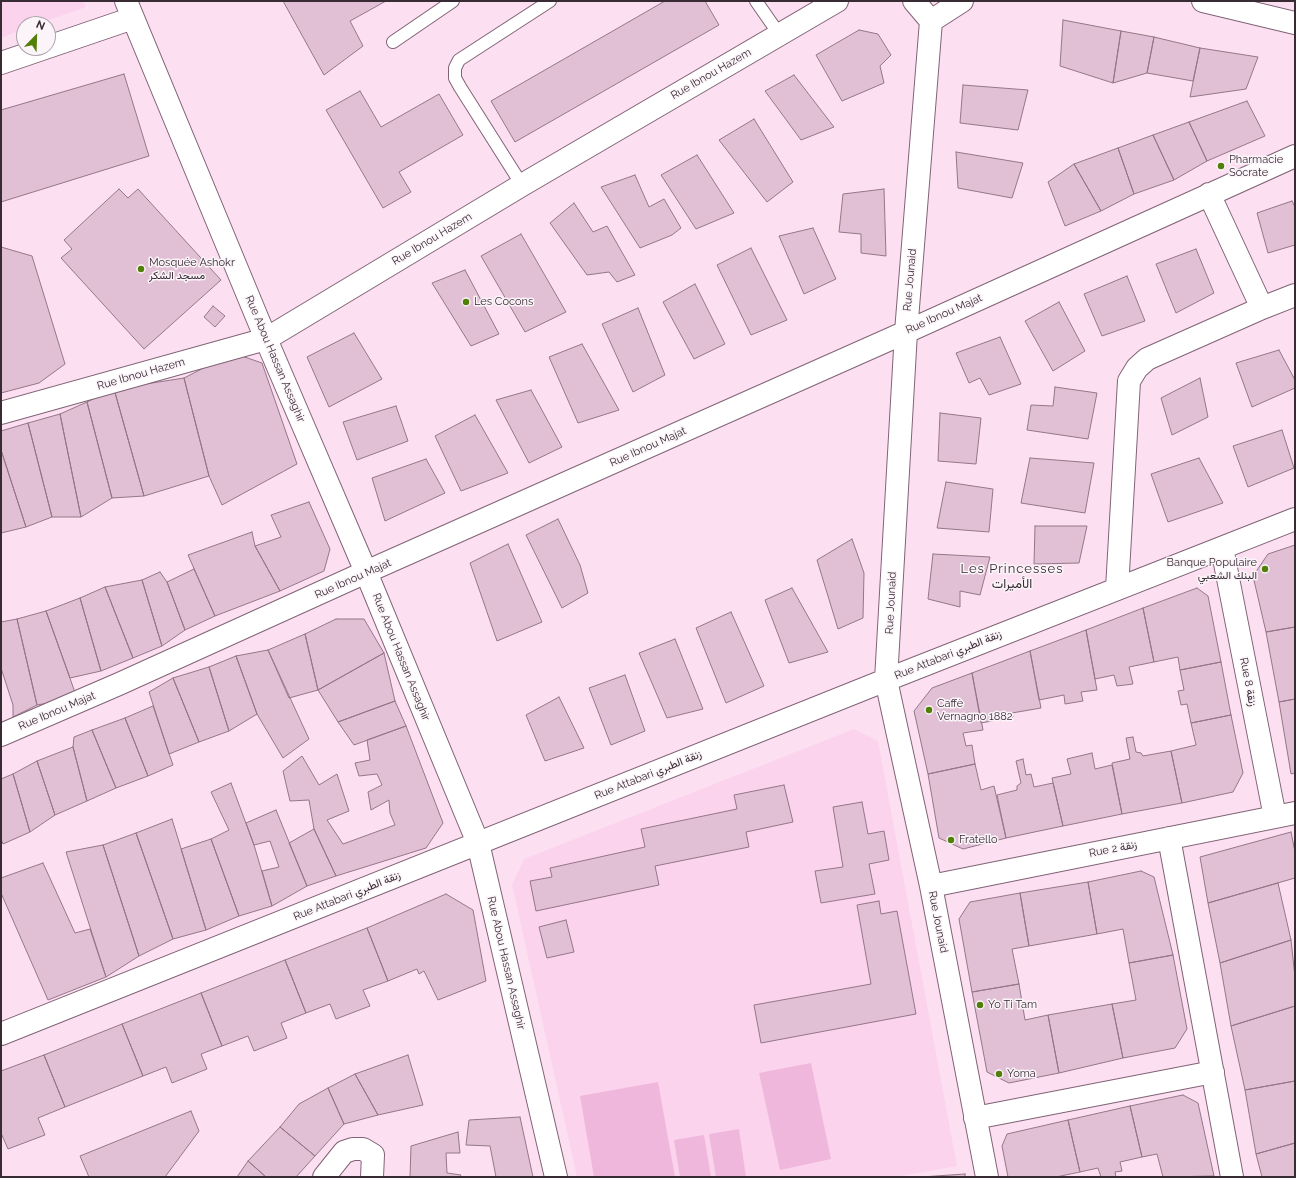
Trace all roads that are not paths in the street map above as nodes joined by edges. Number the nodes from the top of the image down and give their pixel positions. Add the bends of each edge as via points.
1 (453, 1) edge
2 (756, 1) edge
3 (837, 1) edge
4 (914, 1) edge
5 (962, 1) edge
6 (1203, 1) edge
7 (546, 2) edge
8 (130, 9) edge
9 (931, 21) junction
10 (1295, 23) edge
11 (779, 34) junction
12 (393, 42) dead end
13 (56, 44) edge
14 (22, 56) edge
15 (1, 63) edge
16 (1295, 156) edge
17 (522, 185) junction
18 (1210, 194) junction
19 (1295, 295) edge
20 (1262, 308) junction
21 (906, 332) junction
22 (266, 339) junction
23 (1, 413) edge
24 (1295, 519) edge
25 (1222, 548) junction
26 (366, 572) junction
27 (1117, 589) junction
28 (886, 680) junction
29 (1, 736) edge
30 (1285, 815) edge
31 (1169, 838) junction
32 (478, 843) junction
33 (931, 886) junction
34 (1, 1034) edge
35 (1213, 1072) junction
36 (975, 1118) junction
37 (324, 1177) edge
38 (372, 1177) edge
39 (556, 1177) edge
40 (986, 1177) edge
41 (1232, 1177) edge

1 - 12 lane
2 - 11 lane
3 - 11 street, Rue Ibnou Hazem
4 - 9 street
5 - 9 street
6 - 10 street
7 - 17 lane via 459,60 455,68 455,78 460,88
8 - 13 street
8 - 22 street, Rue Abou Hassan Assaghir
9 - 21 street, Rue Jounaid
11 - 17 street, Rue Ibnou Hazem
14 - 15 street
16 - 18 street, Rue Ibnou Majat
17 - 22 street, Rue Ibnou Hazem
18 - 20 street
18 - 21 street, Rue Ibnou Majat
19 - 20 street
20 - 27 street via 1147,360 1137,368 1129,381
21 - 26 street, Rue Ibnou Majat
21 - 28 street, Rue Jounaid
22 - 23 street, Rue Ibnou Hazem
22 - 26 street, Rue Abou Hassan Assaghir
24 - 25 street, Rue Attabari زنقة الطبري
25 - 27 street, Rue Attabari زنقة الطبري
25 - 30 street, Rue 8 زنقة
26 - 29 street, Rue Ibnou Majat
26 - 32 street, Rue Abou Hassan Assaghir
27 - 28 street, Rue Attabari زنقة الطبري
28 - 32 street, Rue Attabari زنقة الطبري
28 - 33 street, Rue Jounaid
30 - 31 street, Rue 2 زنقة
31 - 33 street, Rue 2 زنقة
31 - 35 street
32 - 34 street, Rue Attabari زنقة الطبري
32 - 39 street, Rue Abou Hassan Assaghir
33 - 36 street, Rue Jounaid
35 - 36 street
35 - 41 street
36 - 40 street, Rue Jounaid
37 - 38 street via 344,1152 362,1149 373,1155

